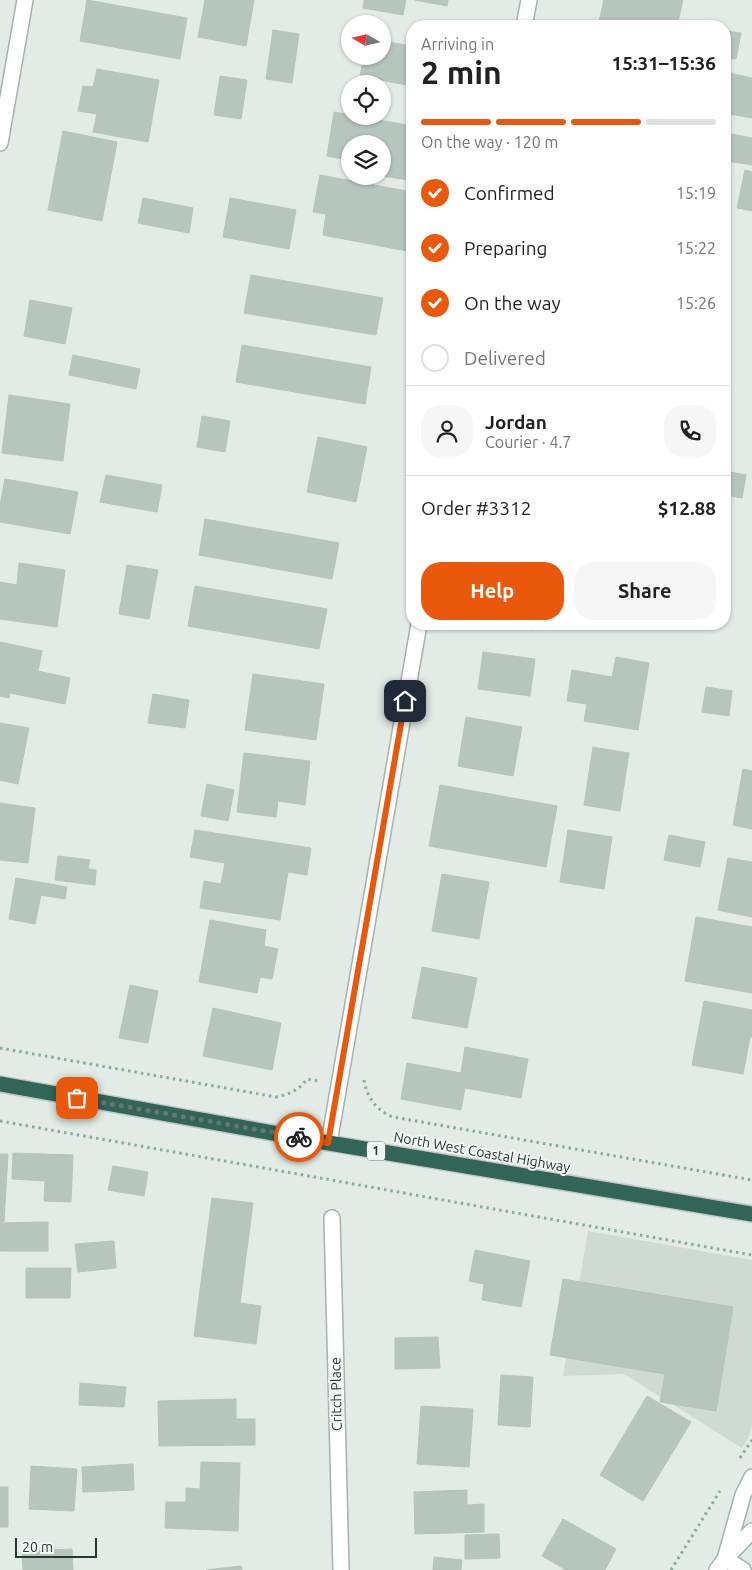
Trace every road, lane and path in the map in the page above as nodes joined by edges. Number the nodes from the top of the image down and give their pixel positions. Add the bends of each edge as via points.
1 (25, 0) edge
2 (529, 0) edge
3 (525, 20) edge
4 (0, 143) edge
5 (418, 630) edge
6 (0, 1048) edge
7 (306, 1078) dead end
8 (0, 1084) edge
9 (366, 1090) dead end
10 (0, 1121) edge
11 (328, 1143) junction
12 (752, 1180) edge
13 (752, 1214) edge
14 (332, 1218) dead end
15 (752, 1255) edge
16 (752, 1440) edge
17 (737, 1464) dead end
18 (752, 1477) edge
19 (722, 1489) dead end
20 (752, 1531) edge
21 (721, 1564) edge
22 (340, 1570) edge
23 (671, 1570) edge
24 (743, 1570) edge

1 - 4 street
2 - 3 street
5 - 11 street
6 - 7 path via 276,1097 301,1087
8 - 11 highway, North West Coastal Highway / 1
9 - 12 path via 374,1106 393,1117
10 - 15 path
11 - 13 highway, North West Coastal Highway / 1
14 - 22 street, Critch Place
16 - 17 path
18 - 21 street
19 - 23 path
20 - 21 street
21 - 24 street

